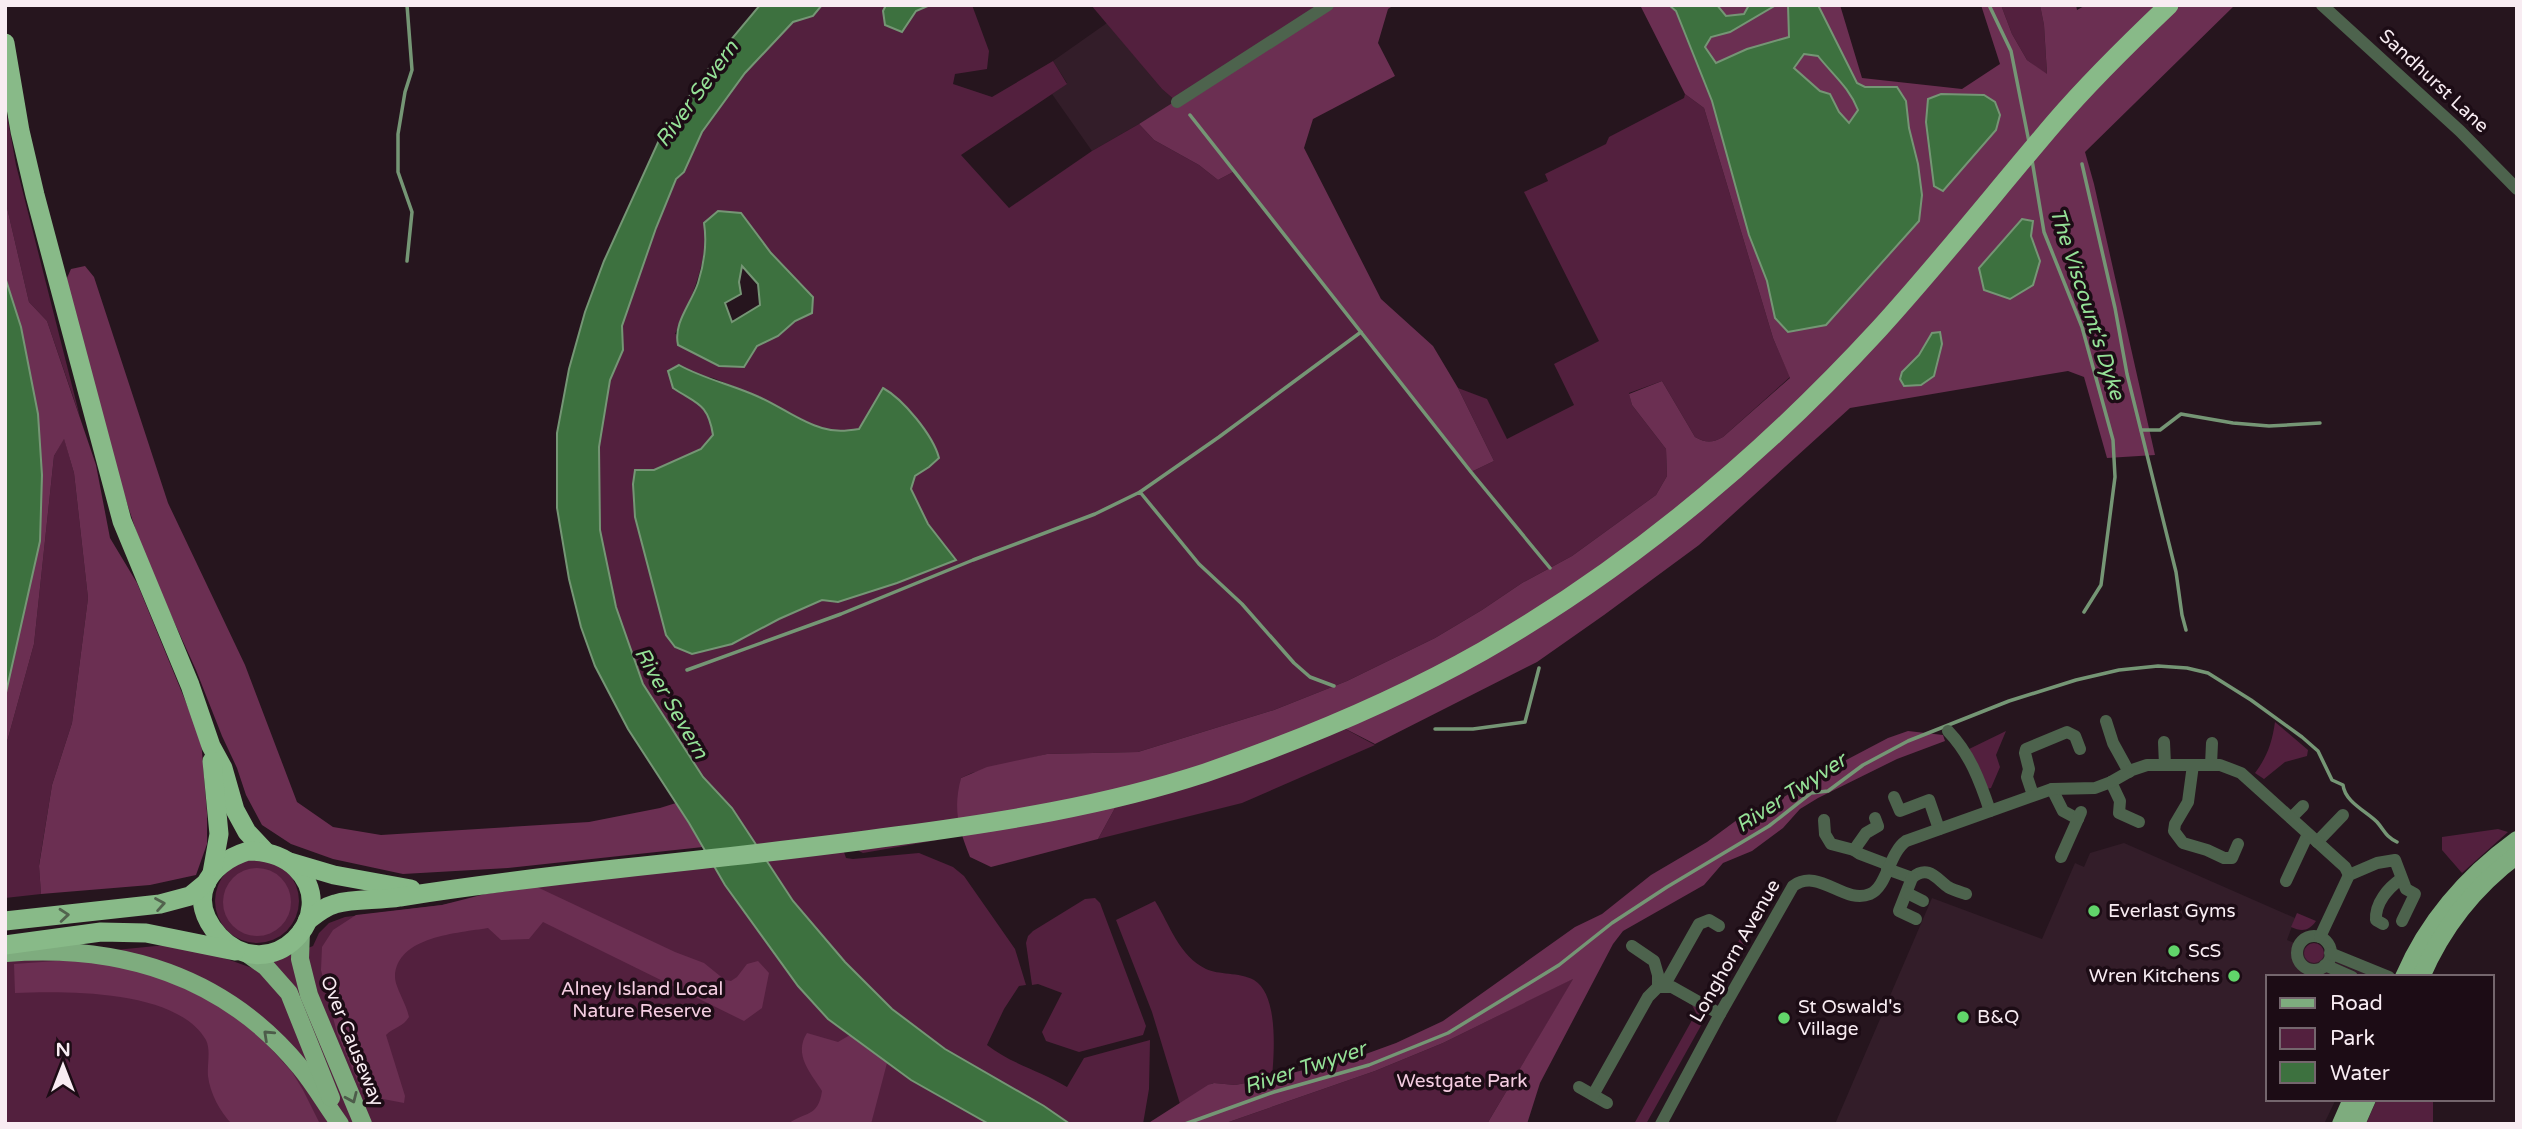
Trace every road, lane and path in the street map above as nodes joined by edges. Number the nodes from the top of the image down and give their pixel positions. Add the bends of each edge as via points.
1 (1328, 5) edge
2 (2169, 5) edge
3 (2322, 5) edge
4 (5, 43) edge
5 (1177, 102) dead end
6 (2517, 189) edge
7 (2106, 721) dead end
8 (1948, 731) dead end
9 (2164, 742) dead end
10 (2212, 743) dead end
11 (211, 746) junction
12 (2080, 749) dead end
13 (2165, 765) junction
14 (2193, 765) junction
15 (2211, 765) junction
16 (2129, 772) junction
17 (2111, 782) junction
18 (2052, 789) junction
19 (2033, 795) junction
20 (1894, 797) dead end
21 (2303, 806) dead end
22 (1990, 811) junction
23 (2343, 816) dead end
24 (1875, 818) dead end
25 (2291, 818) junction
26 (1824, 820) dead end
27 (2139, 822) dead end
28 (1939, 829) junction
29 (2313, 838) junction
30 (2517, 839) edge
31 (2238, 844) dead end
32 (1854, 850) junction
33 (265, 851) junction
34 (2517, 855) edge
35 (2061, 857) dead end
36 (289, 861) junction
37 (1888, 867) junction
38 (2349, 875) junction
39 (209, 878) junction
40 (1912, 878) junction
41 (2401, 878) junction
42 (2286, 881) dead end
43 (433, 891) junction
44 (1907, 893) junction
45 (1966, 894) dead end
46 (1923, 901) dead end
47 (1916, 919) dead end
48 (13, 920) edge
49 (2402, 921) dead end
50 (2383, 924) dead end
51 (304, 926) junction
52 (1719, 926) dead end
53 (2320, 937) junction
54 (1632, 946) dead end
55 (13, 948) edge
56 (246, 954) junction
57 (2327, 959) junction
58 (2349, 975) edge
59 (2382, 975) edge
60 (2405, 975) edge
61 (2422, 975) edge
62 (1661, 986) junction
63 (1720, 1014) junction
64 (319, 1084) junction
65 (1579, 1087) dead end
66 (1593, 1095) junction
67 (2351, 1101) edge
68 (2366, 1101) edge
69 (1607, 1103) dead end
70 (341, 1124) edge
71 (363, 1124) edge
72 (1661, 1124) edge
73 (2341, 1124) edge
74 (2356, 1124) edge

1 - 5 street
2 - 43 highway via 2057,119 1880,328 1807,405 1704,496 1616,564 1482,652 1336,724 1203,773 1049,814 784,851
3 - 6 street, Sandhurst Lane
4 - 11 highway via 27,160 114,497
7 - 16 street
8 - 22 street via 1972,764
9 - 13 street
10 - 15 street
11 - 33 highway via 238,817
11 - 39 highway via 219,834
12 - 19 street via 2075,736 2067,732 2026,749
13 - 14 street, Longhorn Avenue
13 - 16 street, Longhorn Avenue
14 - 15 street, Longhorn Avenue
14 - 31 street via 2188,802 2174,831 2183,843 2224,858 2232,858
15 - 25 street, Longhorn Avenue via 2241,773
16 - 17 street, Longhorn Avenue
17 - 18 street, Longhorn Avenue via 2095,788
17 - 27 street via 2120,801 2119,813
18 - 19 street, Longhorn Avenue
18 - 35 street via 2063,811 2079,815
19 - 22 street, Longhorn Avenue
20 - 28 street via 1900,811 1929,800
21 - 25 street
22 - 28 street, Longhorn Avenue
23 - 29 street
24 - 32 street via 1878,826 1866,833
25 - 29 street, Longhorn Avenue
26 - 32 street via 1831,844
28 - 37 street, Longhorn Avenue via 1899,845
29 - 38 street, Longhorn Avenue
29 - 42 street
30 - 60 main road via 2469,880 2445,908
32 - 37 street
33 - 36 highway
33 - 39 highway via 233,856
34 - 61 main road via 2478,888 2458,913
36 - 43 highway via 334,875
36 - 51 highway via 308,883 311,905
37 - 40 street
37 - 63 street, Longhorn Avenue via 1877,891 1868,895 1858,897 1813,880 1793,886
38 - 41 street via 2395,860
38 - 53 street
48 -> 39 highway via 168,903 190,896
39 - 56 highway via 202,896 205,916 222,939
40 - 44 street
40 - 45 street via 1926,872
41 - 49 street via 2406,889 2416,894
41 - 50 street via 2388,888 2375,915
43 - 51 highway via 337,903
44 - 46 street
44 - 47 street via 1899,911
51 - 56 highway via 293,941 272,953
51 -> 71 main road, Over Causeway via 303,978
52 - 62 street via 1709,920 1699,924
53 - 57 street via 2328,944
53 - 57 street via 2305,938 2297,956 2306,968 2316,969
54 - 62 street via 1654,961
55 - 56 highway via 101,932 146,933
64 -> 55 main road via 233,1005 191,980 141,963
56 - 64 main road, Over Causeway via 266,967 289,993
57 - 58 street
57 - 59 street
62 - 63 street via 1672,987
62 - 66 street via 1648,997
63 - 72 street, Longhorn Avenue
64 - 70 main road
65 - 66 street
66 - 69 street
67 - 73 main road
68 - 74 main road

